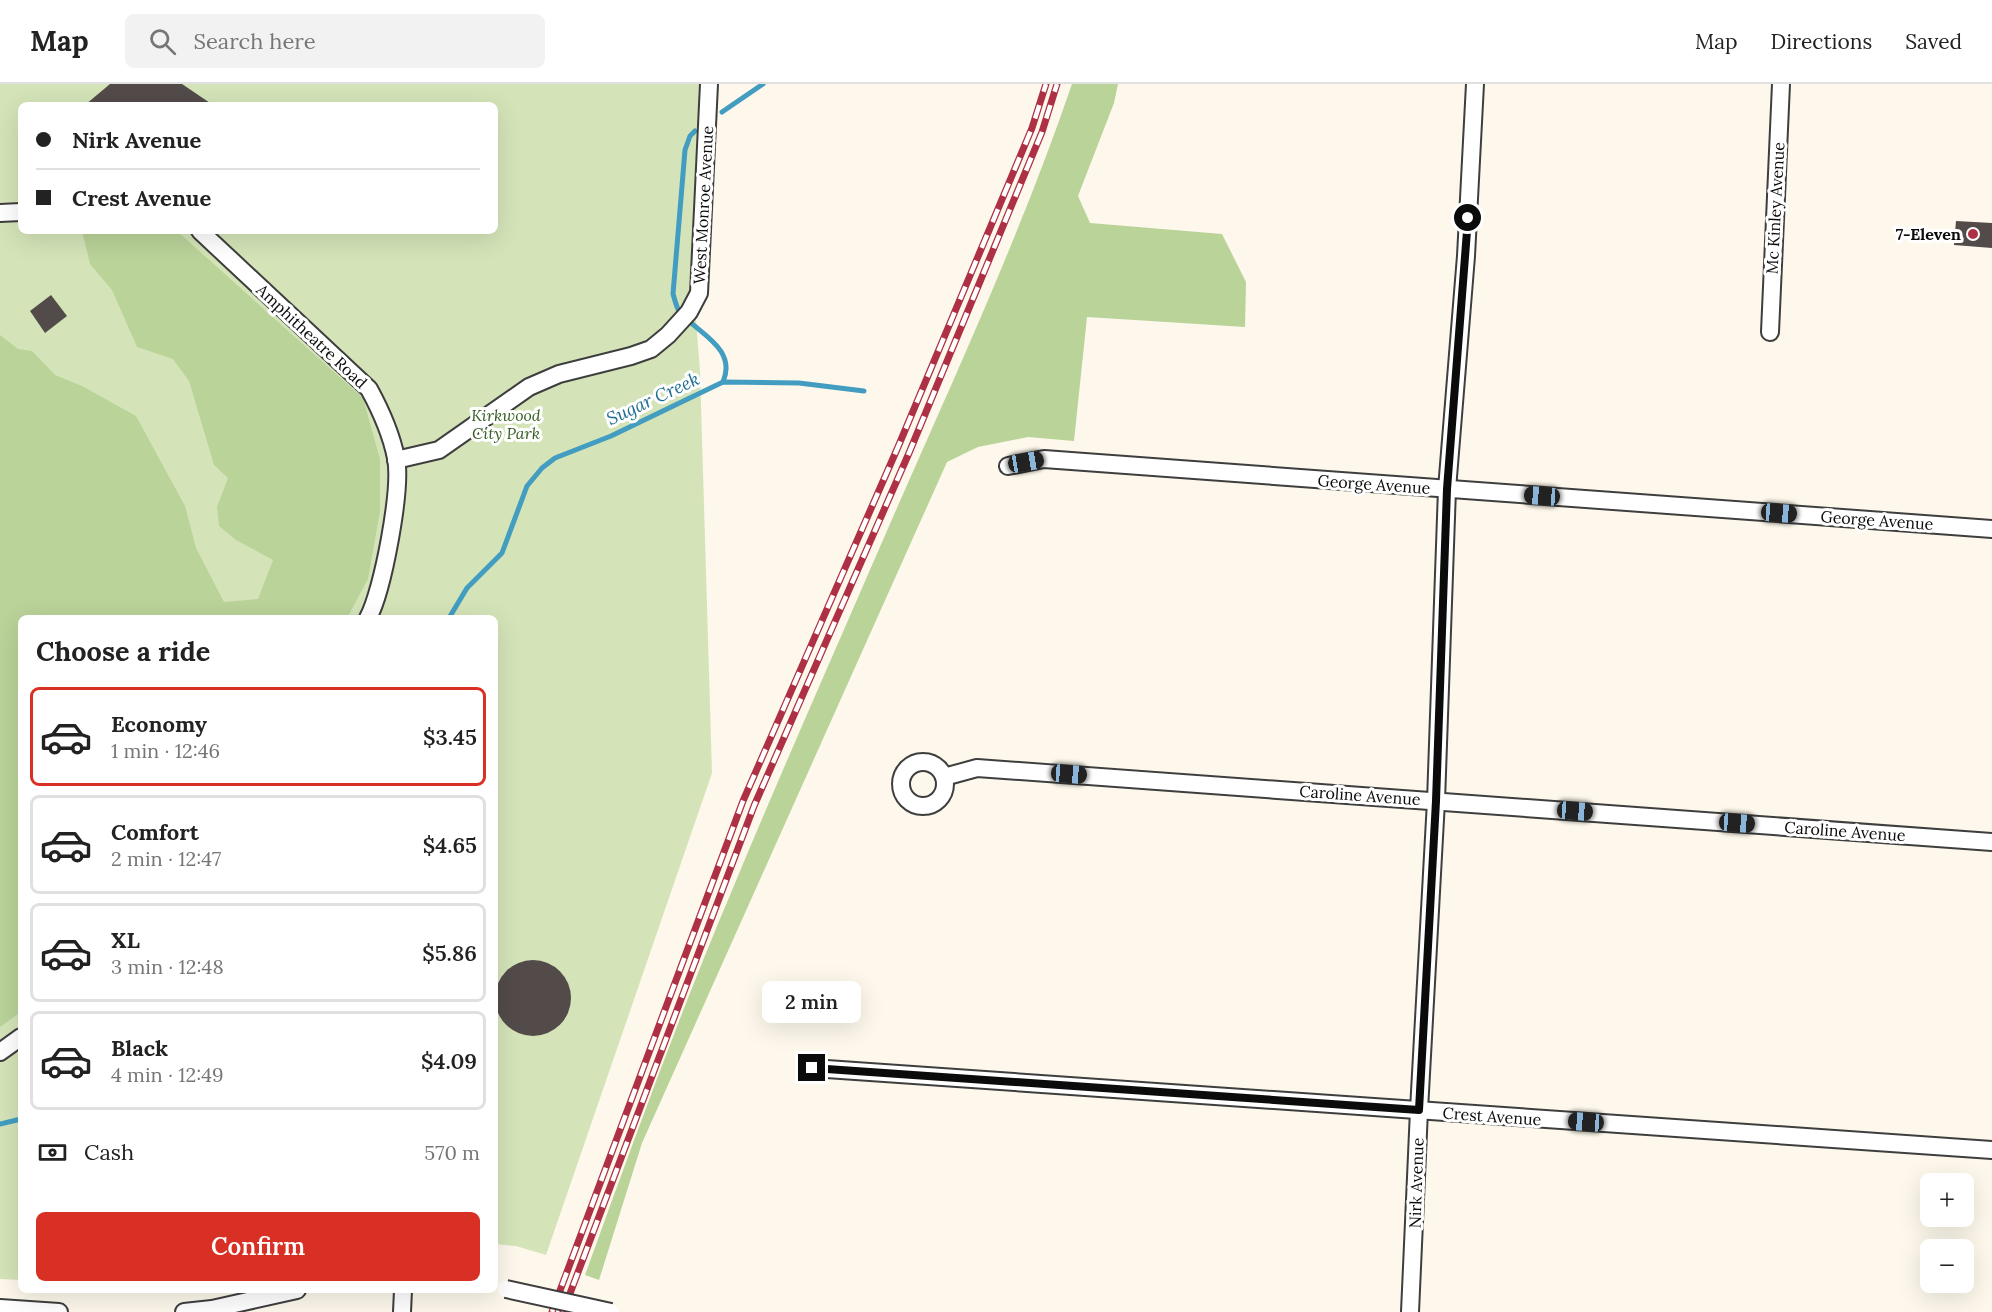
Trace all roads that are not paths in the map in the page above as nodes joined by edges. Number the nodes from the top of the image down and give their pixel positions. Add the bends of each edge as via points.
1 (709, 84) edge
2 (1476, 84) edge
3 (1781, 84) edge
4 (18, 212) edge
5 (0, 213) edge
6 (203, 234) edge
7 (1770, 332) dead end
8 (396, 460) junction
9 (1008, 465) dead end
10 (1447, 489) junction
11 (1992, 529) edge
12 (369, 615) edge
13 (944, 777) dead end
14 (1436, 801) junction
15 (1992, 842) edge
16 (18, 1039) edge
17 (0, 1052) edge
18 (812, 1068) dead end
19 (1419, 1110) junction
20 (1992, 1150) edge
21 (501, 1288) edge
22 (284, 1293) edge
23 (403, 1293) edge
24 (0, 1308) edge
25 (59, 1312) edge
26 (184, 1312) edge
27 (402, 1312) edge
28 (611, 1312) edge
29 (1410, 1312) edge

1 - 8 street, West Monroe Avenue via 699,293 689,312 651,349 559,374 529,387 439,450
2 - 10 street, Nirk Avenue
3 - 7 street, Mc Kinley Avenue
4 - 5 street
6 - 8 street, Amphitheatre Road via 369,389 387,423
8 - 12 street, Amphitheatre Road via 386,560
9 - 10 street, George Avenue via 1044,459
10 - 11 street, George Avenue
10 - 14 street, Nirk Avenue
13 - 14 street, Caroline Avenue via 978,768
14 - 15 street, Caroline Avenue
14 - 19 street, Nirk Avenue
16 - 17 street
18 - 19 street, Crest Avenue
19 - 20 street, Crest Avenue
19 - 29 street, Nirk Avenue
21 - 28 street, bridge
22 - 26 street
23 - 27 street
24 - 25 street

